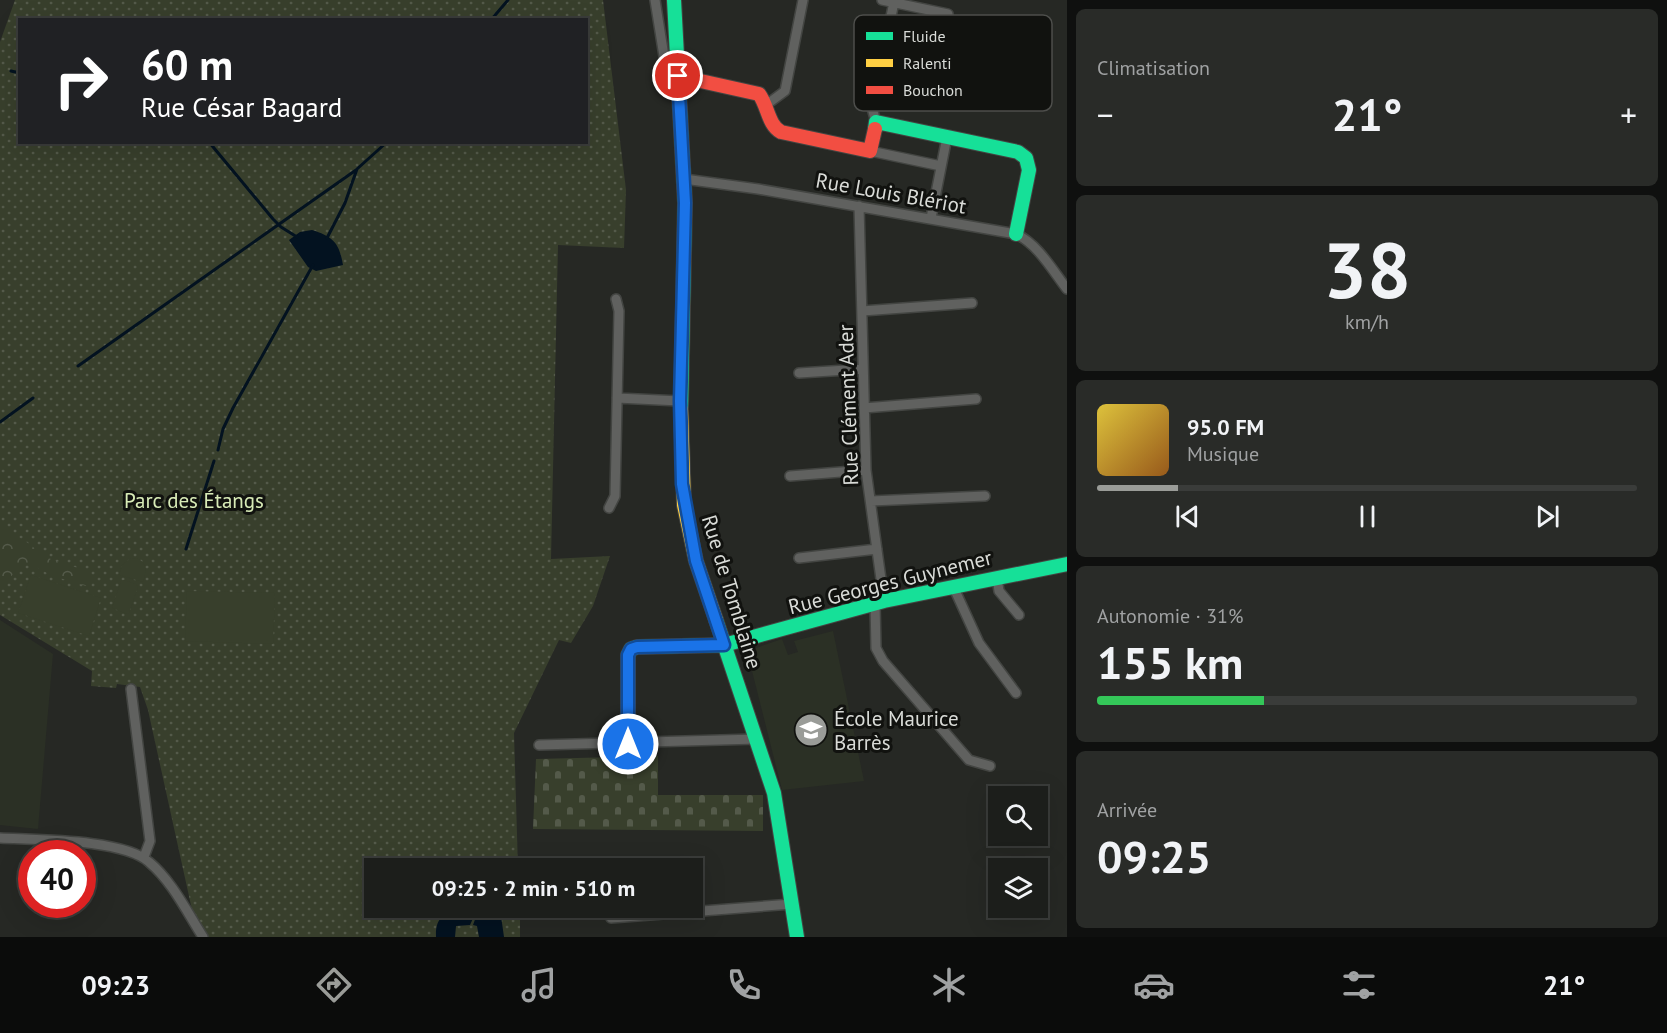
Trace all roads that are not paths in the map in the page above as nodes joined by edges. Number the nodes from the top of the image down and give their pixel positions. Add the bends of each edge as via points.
1 (655, 0) edge
2 (674, 0) edge
3 (803, 0) edge
4 (882, 0) edge
5 (894, 2) junction
6 (948, 14) dead end
7 (891, 15) edge
8 (678, 79) junction
9 (765, 105) junction
10 (873, 111) edge
11 (876, 122) junction
12 (947, 137) junction
13 (870, 151) junction
14 (941, 166) junction
15 (684, 179) junction
16 (858, 206) junction
17 (931, 218) junction
18 (1016, 234) junction
19 (1067, 289) edge
20 (616, 298) dead end
21 (972, 303) dead end
22 (862, 311) junction
23 (863, 369) junction
24 (800, 373) dead end
25 (617, 398) junction
26 (975, 399) dead end
27 (680, 401) junction
28 (864, 408) junction
29 (866, 470) junction
30 (790, 476) dead end
31 (985, 495) dead end
32 (871, 501) junction
33 (609, 507) dead end
34 (877, 549) junction
35 (799, 558) dead end
36 (1067, 564) edge
37 (997, 578) junction
38 (953, 586) junction
39 (880, 602) junction
40 (1019, 615) dead end
41 (724, 645) junction
42 (130, 689) dead end
43 (1016, 693) dead end
44 (757, 739) junction
45 (628, 744) junction
46 (538, 745) dead end
47 (990, 766) dead end
48 (0, 838) edge
49 (144, 858) junction
50 (792, 904) junction
51 (703, 909) edge
52 (202, 937) edge
53 (797, 937) edge

1 - 8 street via 667,75
2 - 8 street, Rue de Tomblaine
3 - 9 street via 785,91
4 - 5 street
5 - 6 street
5 - 7 street
8 - 9 street via 756,93
8 - 15 street, Rue de Tomblaine
9 - 13 street via 778,131
10 - 11 street
11 - 12 street
11 - 13 street
12 - 14 street
12 - 18 street via 1018,152 1026,158 1029,170
13 - 14 street
14 - 17 street
15 - 16 street, Rue Louis Blériot
15 - 27 street, Rue de Tomblaine
16 - 17 street, Rue Louis Blériot
16 - 22 street, Rue Clément Ader
17 - 18 street, Rue Louis Blériot
18 - 19 street, Rue Louis Blériot via 1044,258
20 - 25 street
21 - 22 street
22 - 23 street, Rue Clément Ader
23 - 24 street
23 - 28 street, Rue Clément Ader
25 - 27 street
25 - 33 street via 615,496
26 - 28 street
27 - 41 street, Rue de Tomblaine via 681,474 690,534
28 - 29 street, Rue Clément Ader
29 - 30 street
29 - 32 street, Rue Clément Ader
31 - 32 street
32 - 34 street, Rue Clément Ader
34 - 35 street
34 - 39 street, Rue Clément Ader
36 - 37 street, Rue Georges Guynemer
37 - 38 street, Rue Georges Guynemer
37 - 40 street via 999,591
38 - 39 street, Rue Georges Guynemer
38 - 43 street via 979,643
39 - 41 street, Rue Georges Guynemer
39 - 47 street, Rue Clément Ader via 876,648 883,661 969,760
41 - 44 street, Rue de Tomblaine
41 - 45 street, Rue Georges Guynemer via 631,649
42 - 49 street via 150,841
44 - 45 street
44 - 50 street, Rue de Tomblaine via 774,793
45 - 46 street
48 - 49 street via 114,846
49 - 52 street via 174,892
50 - 51 street
50 - 53 street, Rue de Tomblaine

